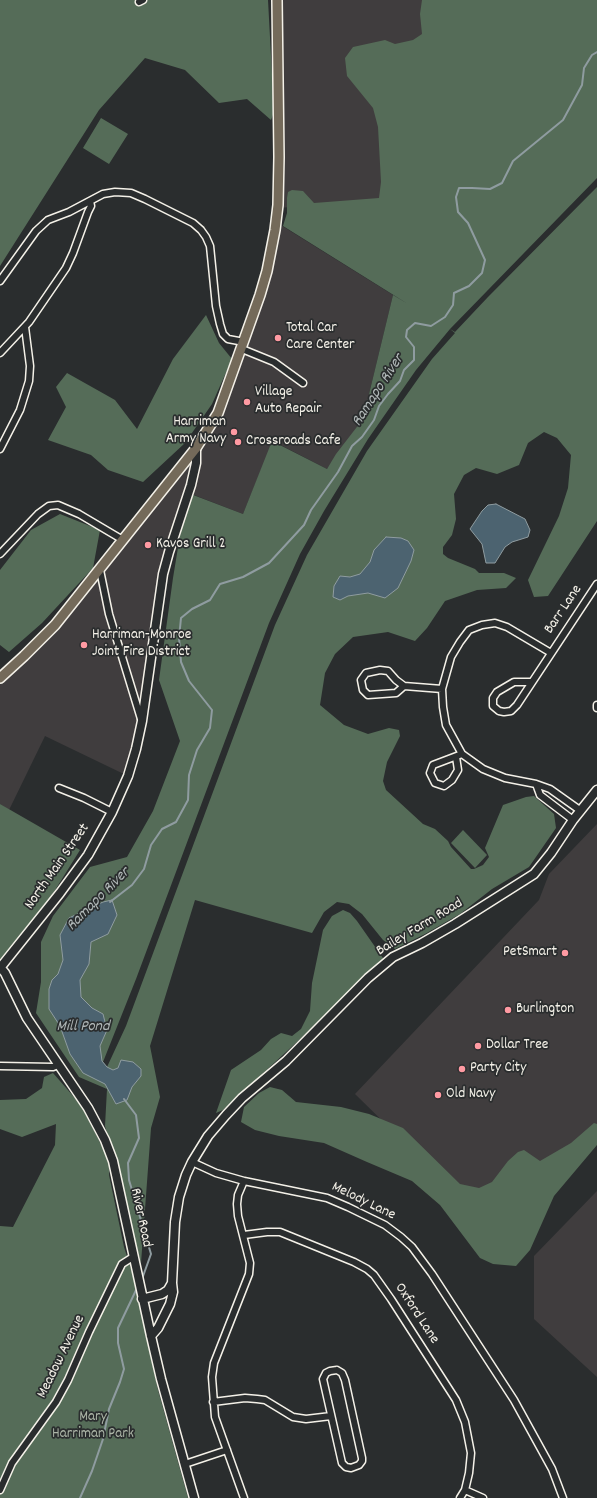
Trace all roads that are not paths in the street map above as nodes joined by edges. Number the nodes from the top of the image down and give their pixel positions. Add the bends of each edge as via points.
1 (277, 0) edge
2 (90, 202) junction
3 (0, 281) edge
4 (25, 327) junction
5 (243, 345) junction
6 (0, 353) edge
7 (303, 383) dead end
8 (196, 448) junction
9 (0, 450) edge
10 (123, 540) junction
11 (0, 554) edge
12 (100, 570) junction
13 (597, 584) edge
14 (551, 653) junction
15 (0, 678) edge
16 (532, 682) junction
17 (404, 686) junction
18 (442, 689) junction
19 (597, 705) edge
20 (597, 708) edge
21 (142, 721) junction
22 (462, 754) junction
23 (456, 757) junction
24 (536, 784) junction
25 (59, 788) dead end
26 (597, 790) edge
27 (581, 810) junction
28 (112, 812) junction
29 (573, 820) junction
30 (0, 968) edge
31 (58, 1065) junction
32 (0, 1066) edge
33 (192, 1162) junction
34 (244, 1181) junction
35 (244, 1235) junction
36 (134, 1261) junction
37 (172, 1282) junction
38 (142, 1299) junction
39 (150, 1336) junction
40 (213, 1402) junction
41 (331, 1416) junction
42 (227, 1450) junction
43 (184, 1464) junction
44 (0, 1490) edge
45 (465, 1490) junction
46 (194, 1498) edge
47 (244, 1498) edge
48 (460, 1498) edge
49 (483, 1498) edge
50 (563, 1498) edge

1 - 5 main road via 279,157 275,230 267,271
2 - 3 street via 46,222 36,231
2 - 4 street via 66,268
2 - 5 street via 103,194 130,193 193,223 201,230 210,246 216,306 223,334
4 - 6 street
4 - 9 street via 30,366 29,381 20,410
5 - 7 street via 274,362
5 - 8 main road via 218,413
8 - 10 main road
8 - 21 street, North Main Street via 196,463 191,485 168,552
10 - 11 street via 79,514 58,505 49,506
10 - 12 main road
12 - 15 main road via 55,625
12 - 21 street via 109,614
13 - 14 street, Barr Lane
14 - 16 street
14 - 18 street, Barr Lane via 507,627 495,623 482,625 469,630 460,642 452,657
16 - 16 street via 511,711 499,711 493,706 493,698 497,692 514,682
17 - 17 street via 388,671 366,673 361,680 363,690 368,695 396,693
17 - 18 street
18 - 22 street, Barr Lane via 446,725
19 - 20 street
21 - 28 street, North Main Street via 128,776
22 - 23 street
22 - 24 street, Barr Lane via 483,769 505,778
23 - 23 street via 433,765 430,773 435,783 444,786 452,780 458,770
24 - 27 street, Barr Lane
24 - 29 street via 540,795
25 - 28 street
26 - 27 street, Bailey Farm Road
27 - 29 street, Bailey Farm Road
28 - 30 street, North Main Street via 88,855
29 - 33 street, Bailey Farm Road via 551,854 534,874 455,924 393,957 368,978 286,1061 229,1111 208,1136
30 - 31 street, River Road via 5,973 27,1018
31 - 32 street via 53,1068
31 - 36 street, River Road via 88,1108 105,1140 114,1166
33 - 34 street, Melody Lane via 216,1173
33 - 37 street via 178,1197
34 - 35 street via 237,1204
34 - 50 street, Melody Lane via 327,1198 385,1225 412,1247 514,1400 552,1469
35 - 40 street via 250,1263 249,1274 214,1363
35 - 45 street, Oxford Lane via 280,1232 354,1262 374,1275 456,1400 466,1422 471,1453
36 - 38 street, River Road
36 - 44 street, Meadow Avenue via 122,1264 68,1380 56,1402 12,1463
37 - 38 street via 168,1290 162,1294
37 - 39 street via 170,1304 158,1328
38 - 39 street, River Road
39 - 43 street, River Road
40 - 41 street via 257,1399 265,1400 293,1417 306,1419
40 - 42 street via 215,1417
41 - 41 street via 342,1463 346,1467 357,1466 362,1458 345,1380 338,1370 326,1373 323,1379
42 - 43 street
42 - 47 street
43 - 46 street, River Road
45 - 48 street, Oxford Lane
45 - 49 street

